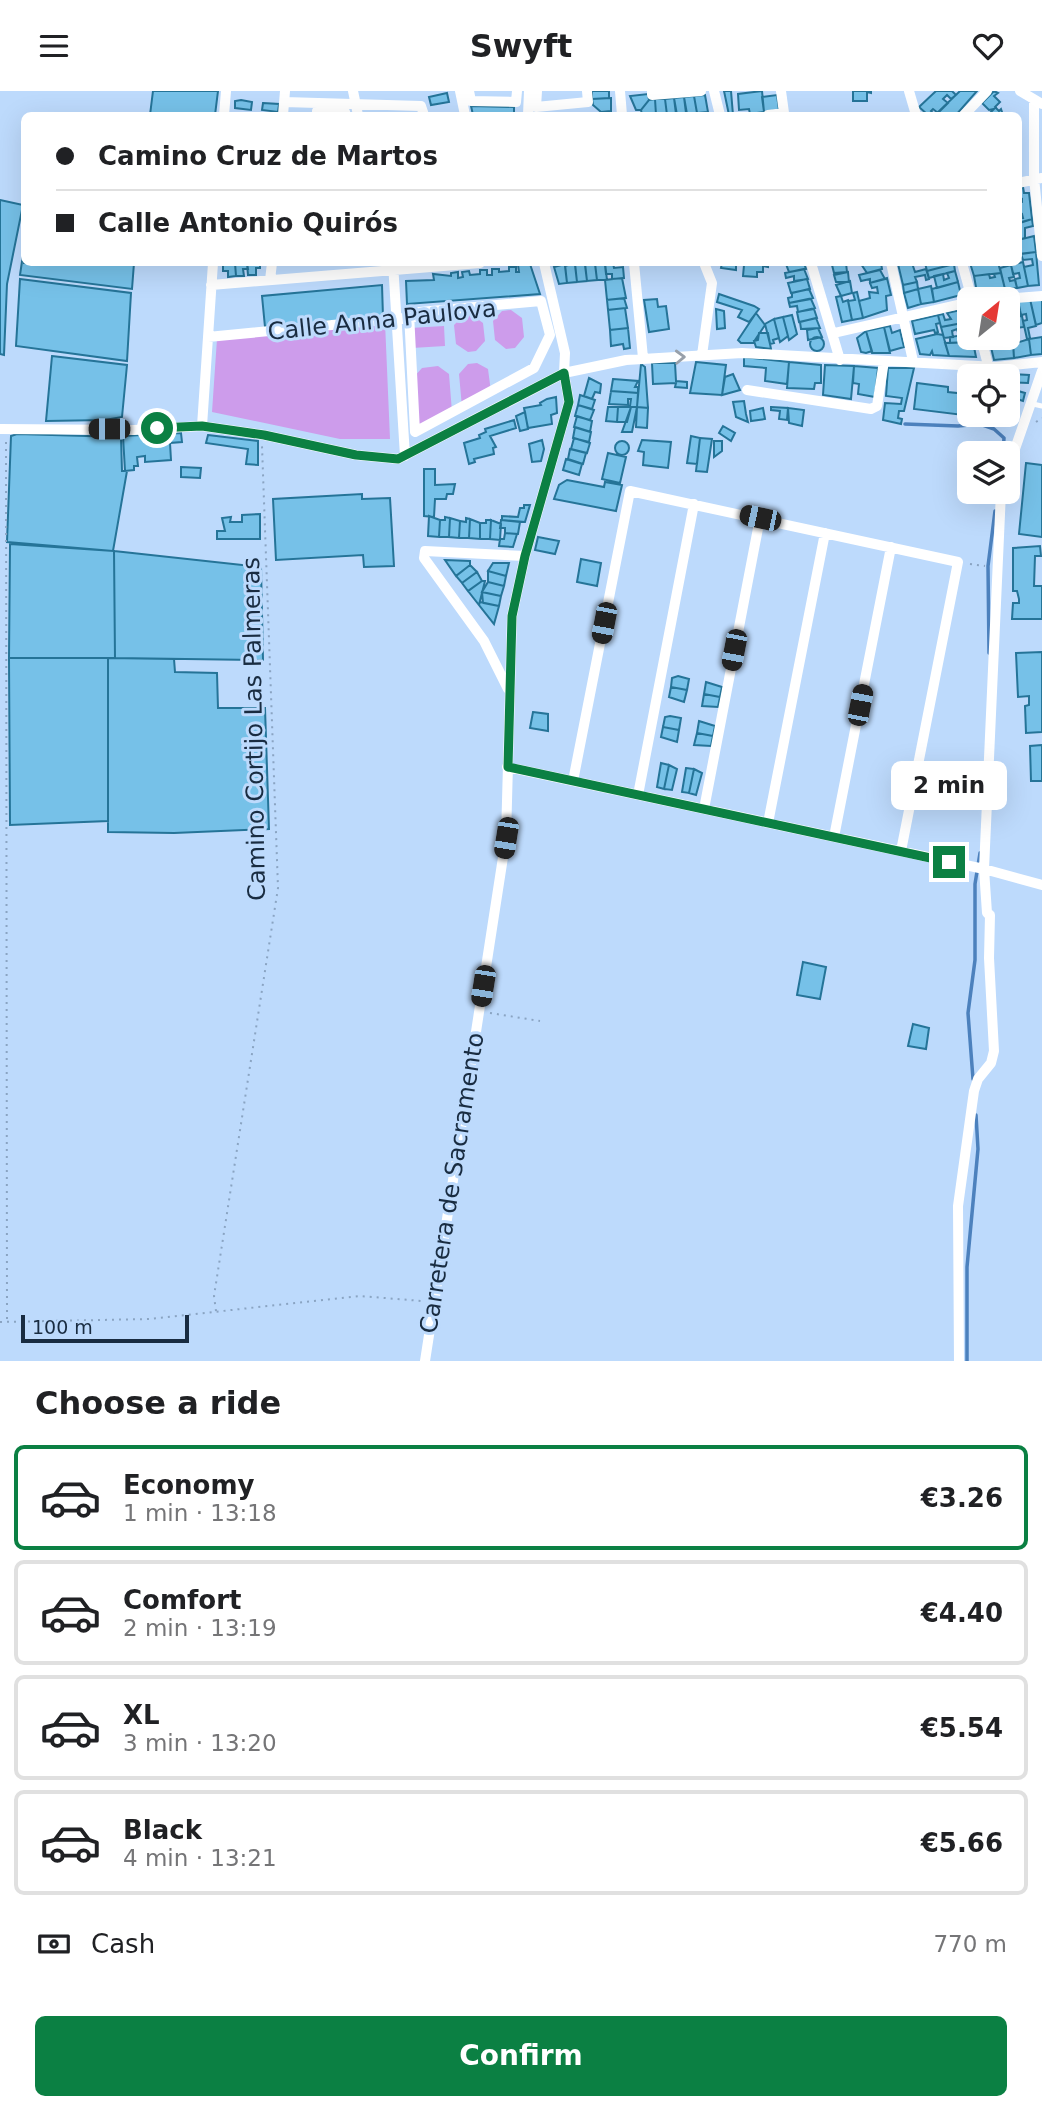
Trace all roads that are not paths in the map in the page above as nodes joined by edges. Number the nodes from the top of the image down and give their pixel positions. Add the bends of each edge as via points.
1 (226, 91) edge
2 (353, 91) edge
3 (460, 91) edge
4 (469, 91) edge
5 (517, 91) edge
6 (529, 91) edge
7 (537, 91) edge
8 (587, 91) edge
9 (620, 91) edge
10 (652, 91) edge
11 (701, 91) edge
12 (715, 91) edge
13 (781, 91) edge
14 (908, 91) edge
15 (988, 91) edge
16 (1020, 91) edge
17 (285, 97) edge
18 (1038, 102) edge
19 (357, 110) edge
20 (224, 112) edge
21 (317, 112) edge
22 (345, 112) edge
23 (423, 112) edge
24 (464, 112) edge
25 (528, 112) edge
26 (622, 112) edge
27 (719, 112) edge
28 (784, 112) edge
29 (915, 112) edge
30 (967, 112) edge
31 (1038, 178) edge
32 (1042, 256) edge
33 (213, 266) edge
34 (272, 266) edge
35 (393, 266) edge
36 (545, 266) edge
37 (634, 266) edge
38 (705, 266) edge
39 (812, 266) edge
40 (892, 266) edge
41 (963, 266) edge
42 (270, 280) junction
43 (211, 285) junction
44 (968, 287) edge
45 (1042, 296) edge
46 (1020, 298) edge
47 (555, 302) junction
48 (542, 304) junction
49 (957, 304) edge
50 (904, 317) junction
51 (403, 318) junction
52 (834, 333) junction
53 (208, 337) junction
54 (702, 355) junction
55 (643, 358) junction
56 (840, 360) junction
57 (884, 361) junction
58 (913, 361) junction
59 (1042, 362) edge
60 (969, 364) edge
61 (1020, 364) edge
62 (1042, 372) edge
63 (564, 373) junction
64 (747, 390) dead end
65 (1037, 405) edge
66 (202, 426) junction
67 (3, 429) edge
68 (1020, 443) edge
69 (405, 456) junction
70 (694, 504) junction
71 (1000, 504) edge
72 (760, 518) junction
73 (825, 533) junction
74 (891, 547) junction
75 (525, 556) junction
76 (508, 690) junction
77 (508, 767) junction
78 (572, 781) junction
79 (638, 795) junction
80 (704, 809) junction
81 (768, 823) junction
82 (834, 837) junction
83 (901, 851) junction
84 (980, 868) junction
85 (1042, 885) edge
86 (425, 1361) edge
87 (959, 1361) edge

1 - 20 street
2 - 19 street
3 - 24 street
4 - 5 street via 471,101 516,102
6 - 25 street
7 - 8 street via 537,107 588,102
9 - 26 street
10 - 11 street via 652,95
12 - 27 street
13 - 28 street
14 - 29 street
15 - 30 street
16 - 18 street
17 - 19 street
18 - 31 street
19 - 23 street via 421,106
21 - 22 street
31 - 32 street
33 - 43 street
34 - 42 street
35 - 42 street
35 - 51 street
36 - 47 street, Carretera de Sacramento
37 - 55 street
38 - 54 street via 712,283
39 - 52 street
40 - 50 street
41 - 44 street
42 - 43 street
43 - 53 street
45 - 46 street
47 - 48 street, Calle Anna Paulova
47 - 63 street, Carretera de Sacramento via 565,353
48 - 51 street, Calle Anna Paulova
48 - 51 street via 550,335 534,368 415,432
49 - 50 street
50 - 52 street
50 - 58 street
51 - 53 street, Calle Anna Paulova
51 - 69 street
52 - 56 street
53 - 66 street
55 -> 54 street
54 - 56 street
55 - 63 street
56 - 57 street
57 - 58 street
57 - 64 street via 877,406 871,409
58 - 60 street
59 - 61 street
62 - 65 street
63 - 69 street
63 - 75 street, Carretera de Sacramento via 569,402
65 - 68 street
66 - 67 street
66 - 69 street via 356,455
70 - 72 street
70 - 78 street via 630,491
70 - 79 street
71 - 84 street
72 - 73 street
72 - 80 street
73 - 74 street
73 - 81 street
74 - 82 street
74 - 83 street via 958,562
75 - 76 street, Carretera de Sacramento via 512,616
75 - 76 street via 425,551 424,558 484,641
76 - 77 street, Carretera de Sacramento
77 - 78 street
77 - 86 street, Carretera de Sacramento via 506,838
78 - 79 street
79 - 80 street
80 - 81 street
81 - 82 street
82 - 83 street
83 - 84 street
84 - 85 street
84 - 87 street via 990,915 994,1051 975,1084 958,1206

